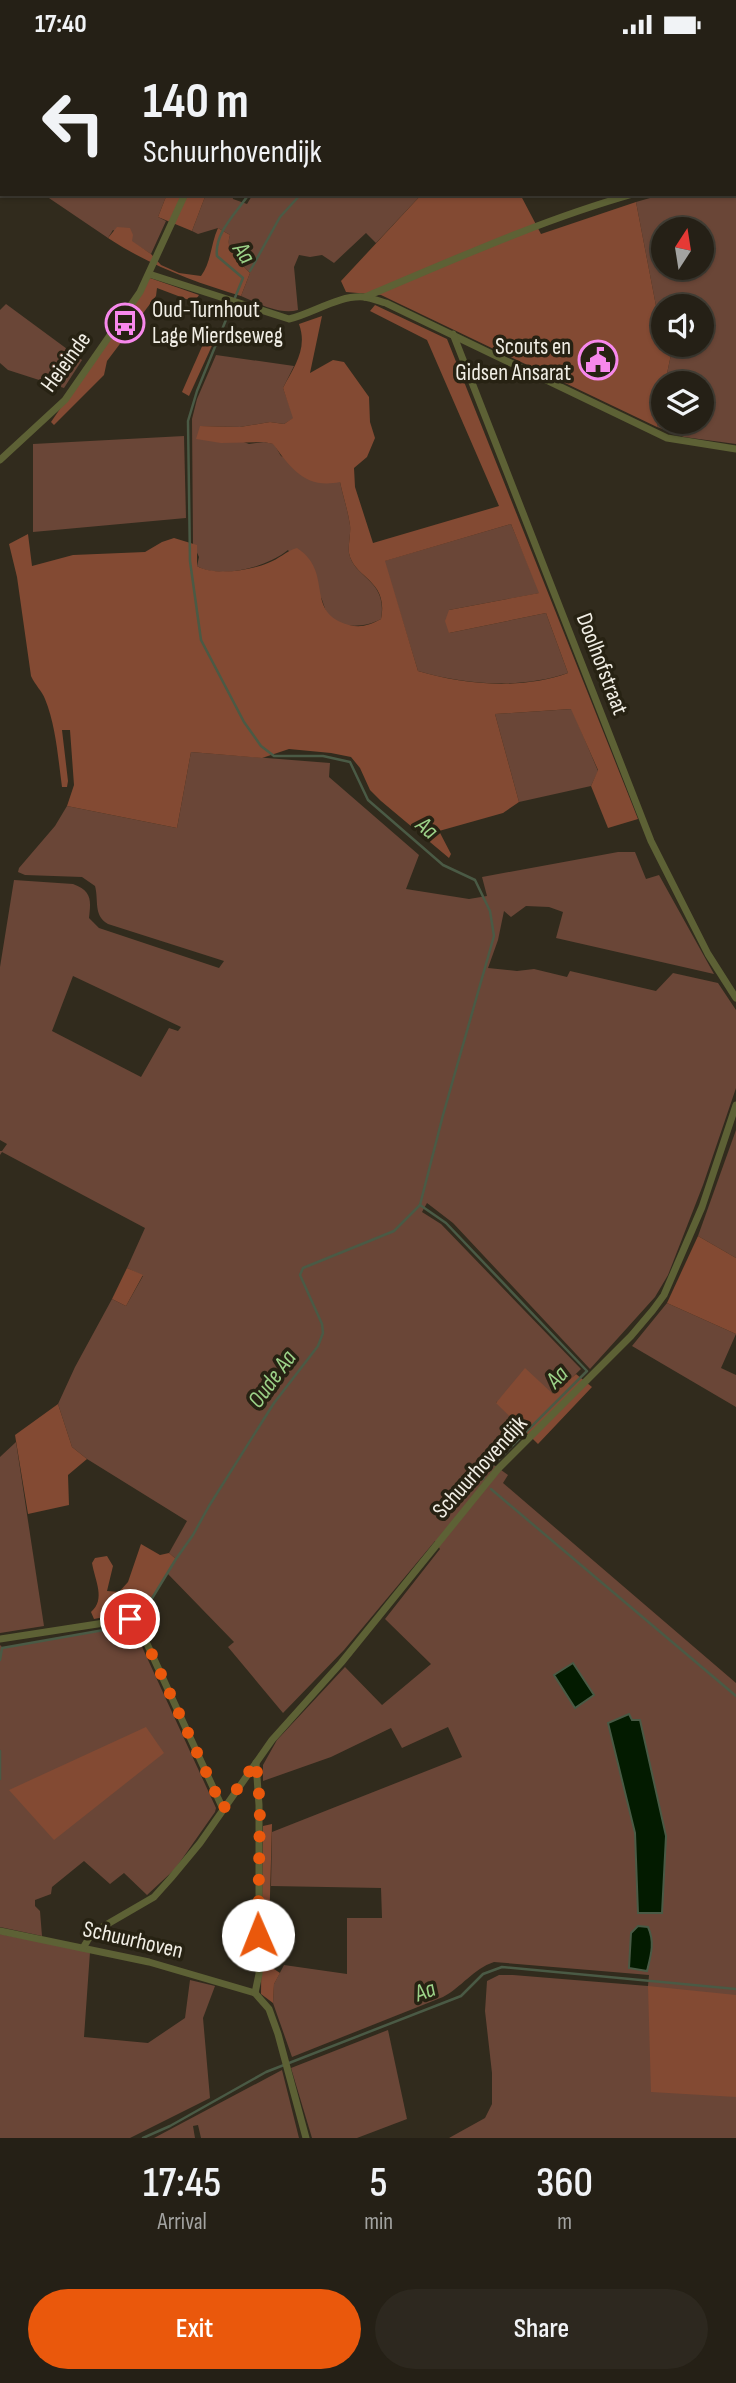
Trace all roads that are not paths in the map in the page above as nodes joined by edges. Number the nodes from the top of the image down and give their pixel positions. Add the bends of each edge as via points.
1 (185, 196) edge
2 (627, 196) edge
3 (149, 274) junction
4 (364, 297) junction
5 (453, 334) junction
6 (736, 449) edge
7 (0, 460) edge
8 (736, 998) edge
9 (736, 1105) edge
10 (0, 1639) edge
11 (256, 1762) junction
12 (223, 1809) junction
13 (0, 1931) edge
14 (83, 1948) junction
15 (255, 1993) junction
16 (306, 2138) edge

1 - 3 street, Heieinde
2 - 4 street
3 - 4 street via 289,319 343,298
3 - 7 street, Heieinde via 65,400
4 - 5 street
5 - 6 street via 667,438
5 - 8 street, Doolhofstraat via 651,841 708,954
9 - 11 street, Schuurhovendijk via 702,1207 659,1303 498,1469
10 - 12 street via 130,1619 137,1622
11 - 12 street, Schuurhovendijk
11 - 15 street via 260,1805
12 - 14 street, Schuurhovendijk via 153,1897 92,1933
13 - 14 street, Schuurhoven
14 - 15 street, Schuurhoven
15 - 16 street via 269,2009

